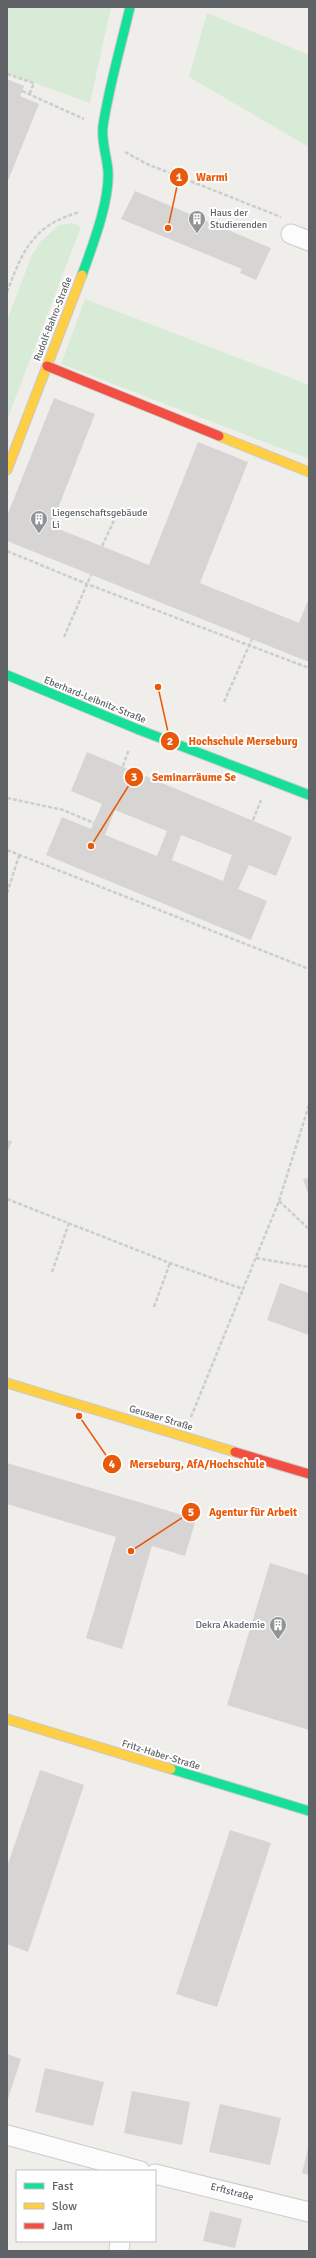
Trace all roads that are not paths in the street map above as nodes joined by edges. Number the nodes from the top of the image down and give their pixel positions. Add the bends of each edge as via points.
1 (130, 7) edge
2 (289, 227) road end
3 (309, 241) edge
4 (47, 366) junction
5 (7, 470) edge
6 (309, 472) edge
7 (7, 676) edge
8 (309, 795) edge
9 (7, 1383) edge
10 (309, 1474) edge
11 (7, 1719) edge
12 (309, 1811) edge
13 (7, 2135) edge
14 (135, 2170) edge
15 (156, 2174) edge
16 (309, 2212) edge

1 - 4 street, Rudolf-Bahro-Straße via 103,127 103,149 108,172 104,205 88,260
2 - 3 street
4 - 5 street, Rudolf-Bahro-Straße
4 - 6 street
7 - 8 street, Eberhard-Leibnitz-Straße
9 - 10 street, Geusaer Straße
11 - 12 street, Fritz-Haber-Straße
13 - 14 street
15 - 16 street, Erftstraße

